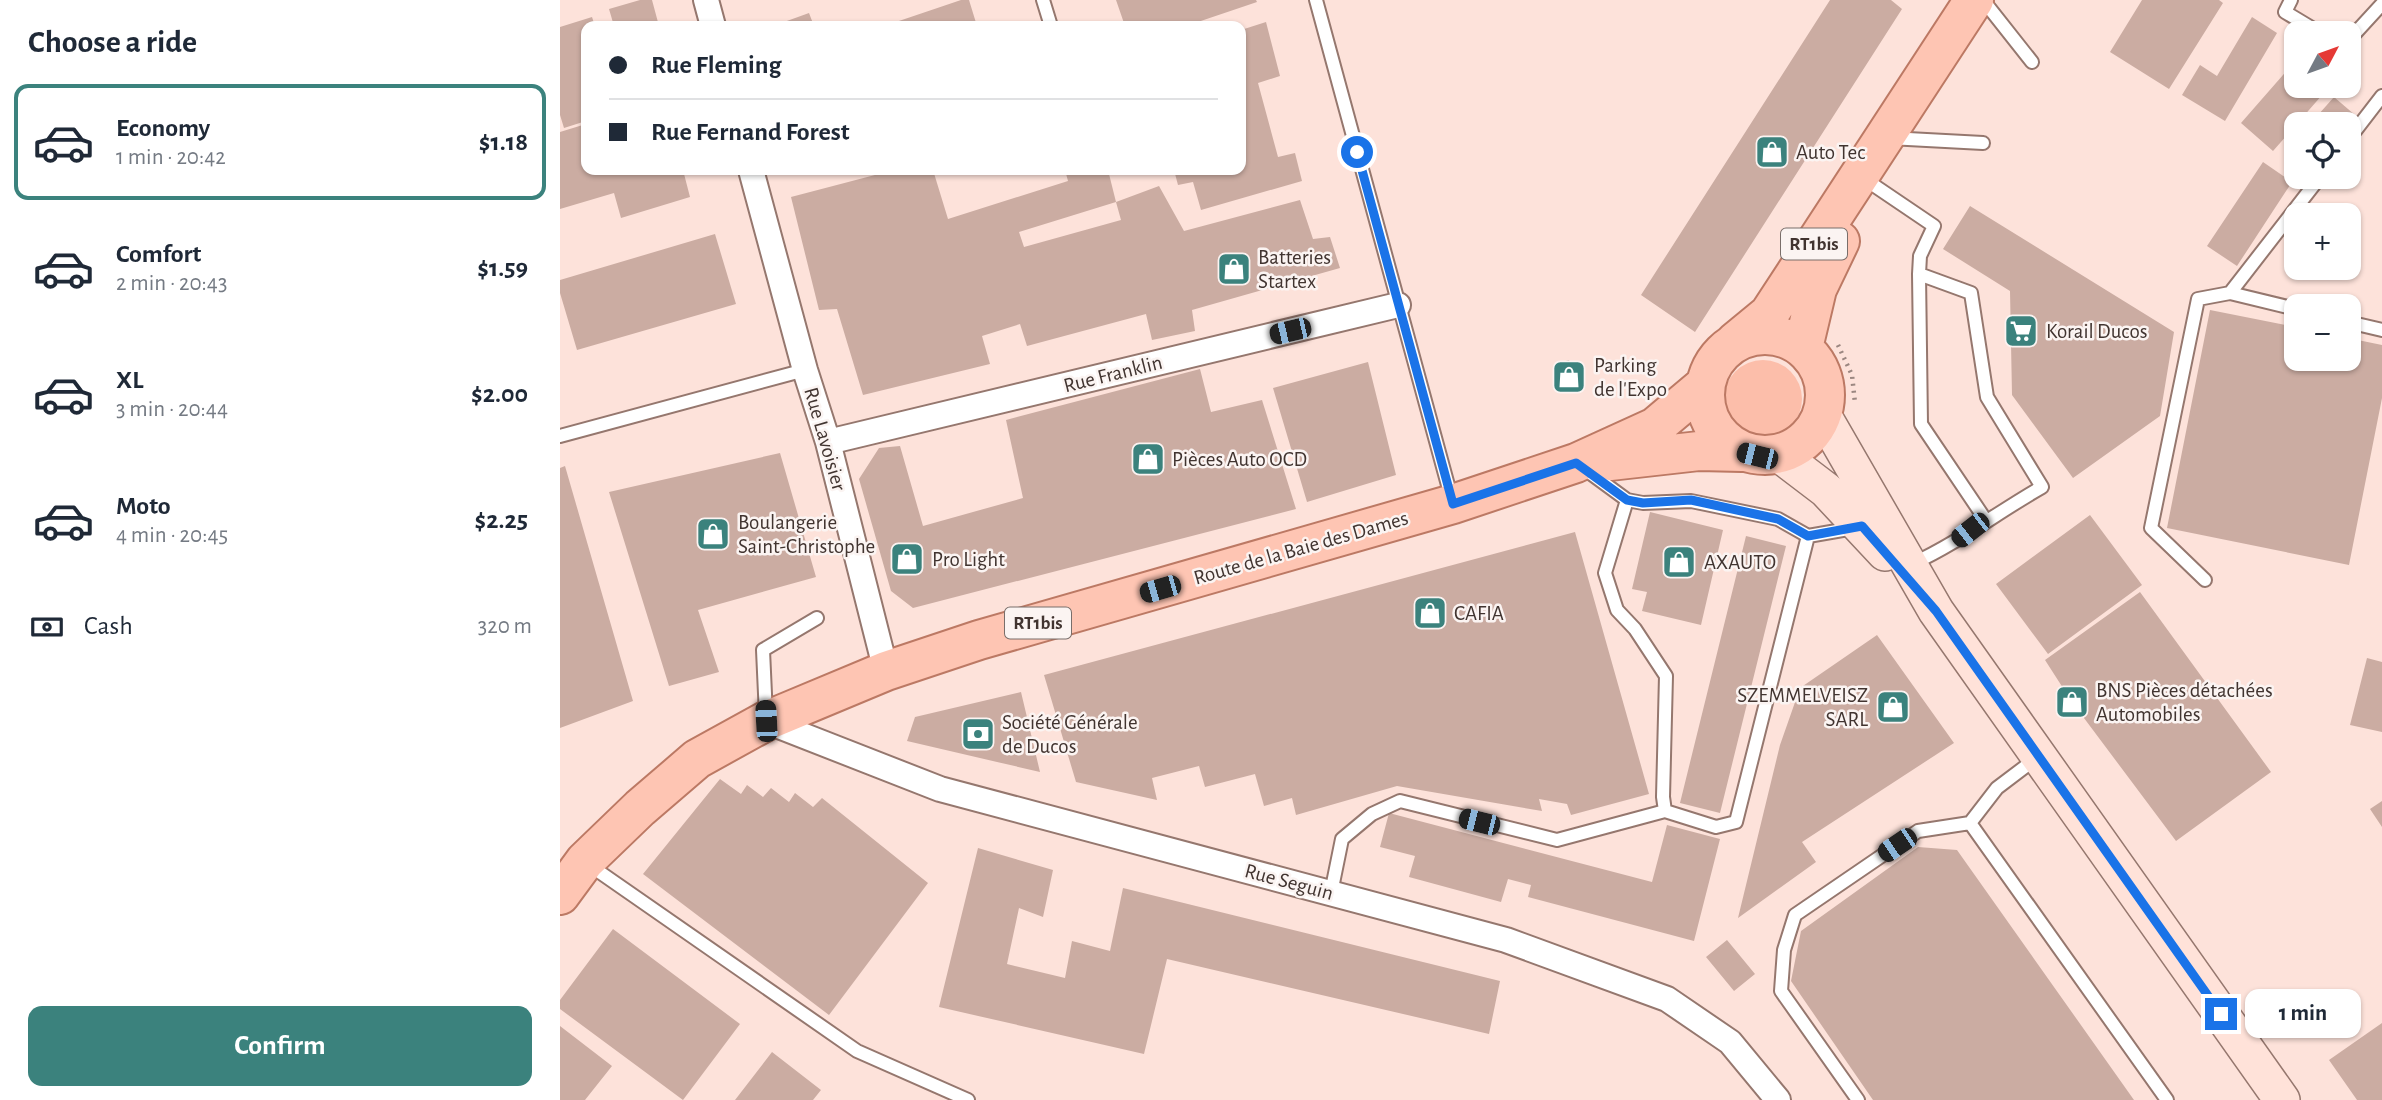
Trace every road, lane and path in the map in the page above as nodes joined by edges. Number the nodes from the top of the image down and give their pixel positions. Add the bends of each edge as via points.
1 (706, 0) edge
2 (1043, 0) edge
3 (1316, 0) edge
4 (1974, 0) edge
5 (1983, 0) edge
6 (2291, 0) edge
7 (2382, 4) edge
8 (712, 21) edge
9 (1049, 21) edge
10 (2300, 21) edge
11 (2361, 27) edge
12 (2032, 62) dead end
13 (2382, 96) edge
14 (2361, 123) edge
15 (1882, 137) junction
16 (1983, 143) dead end
17 (752, 175) edge
18 (1869, 182) junction
19 (2311, 189) edge
20 (1919, 274) junction
21 (2230, 293) junction
22 (1398, 305) junction
23 (2284, 306) edge
24 (2361, 325) edge
25 (2382, 330) edge
26 (1735, 342) junction
27 (1819, 342) junction
28 (804, 370) junction
29 (1705, 385) junction
30 (1839, 413) junction
31 (560, 436) edge
32 (828, 442) junction
33 (1761, 453) junction
34 (1576, 463) junction
35 (1627, 500) junction
36 (1453, 504) junction
37 (1985, 519) junction
38 (1862, 526) junction
39 (1808, 536) junction
40 (1909, 566) junction
41 (2205, 580) dead end
42 (1936, 611) junction
43 (817, 618) dead end
44 (887, 671) junction
45 (766, 721) junction
46 (2039, 757) junction
47 (1665, 811) junction
48 (1970, 822) junction
49 (585, 861) junction
50 (1331, 893) junction
51 (560, 894) edge
52 (968, 1100) edge
53 (1778, 1100) edge
54 (1857, 1100) edge
55 (2167, 1100) edge
56 (2282, 1100) edge

1 - 8 street
2 - 9 lane
3 - 22 lane
4 - 15 main road, RT1bis
5 - 12 lane
6 - 10 lane via 2285,12
7 - 11 lane
13 - 14 lane
15 - 16 lane
15 - 18 main road, RT1bis
15 - 26 main road, RT1bis via 1769,314
17 - 28 street, Rue Lavoisier
18 - 20 lane via 1934,226 1920,256
18 - 27 main road, RT1bis via 1817,289
19 - 21 lane
20 - 37 lane via 1921,424
20 - 37 lane via 1971,293 1987,397 2042,486
21 - 23 lane
21 - 41 lane via 2198,299 2151,528
22 - 32 street, Rue Franklin
22 - 36 lane
24 - 25 lane
26 - 27 main road via 1762,335
26 - 29 main road via 1713,362
27 - 30 main road via 1826,396
27 - 30 path via 1852,376
28 - 31 lane, Rue Lavoisier
28 - 32 street, Rue Lavoisier
29 - 33 main road via 1709,419 1720,437
29 - 34 main road, Route de la Baie des Dames / RT1bis via 1655,427
30 - 33 main road via 1804,443
30 - 40 street
32 - 44 street, Rue Lavoisier
33 - 34 main road, Route de la Baie des Dames / RT1bis via 1699,451
33 - 38 street via 1826,490
34 - 35 lane
34 - 36 main road, Route de la Baie des Dames / RT1bis
35 - 39 lane via 1691,500 1778,519
35 - 47 lane via 1605,573 1617,610 1666,676
36 - 44 main road, Route de la Baie des Dames / RT1bis via 979,640
37 - 40 lane via 1944,549
38 - 39 lane
38 - 42 street
39 - 47 lane via 1736,822 1716,827
40 - 42 street
42 - 46 street
43 - 45 lane via 763,650
44 - 45 main road, Route de la Baie des Dames / RT1bis
45 - 49 main road, Route de la Baie des Dames / RT1bis via 696,759
45 - 50 street, Rue Seguin via 940,789
46 - 48 lane via 1997,788
46 - 56 street
47 - 50 lane via 1557,840 1400,802 1372,814 1342,839
48 - 54 lane via 1918,831 1795,915 1784,950 1781,991
48 - 55 lane
49 - 51 main road, Route de la Baie des Dames / RT1bis
49 - 52 lane via 857,1051
50 - 53 street, Rue Seguin via 1506,940 1667,999 1730,1042

